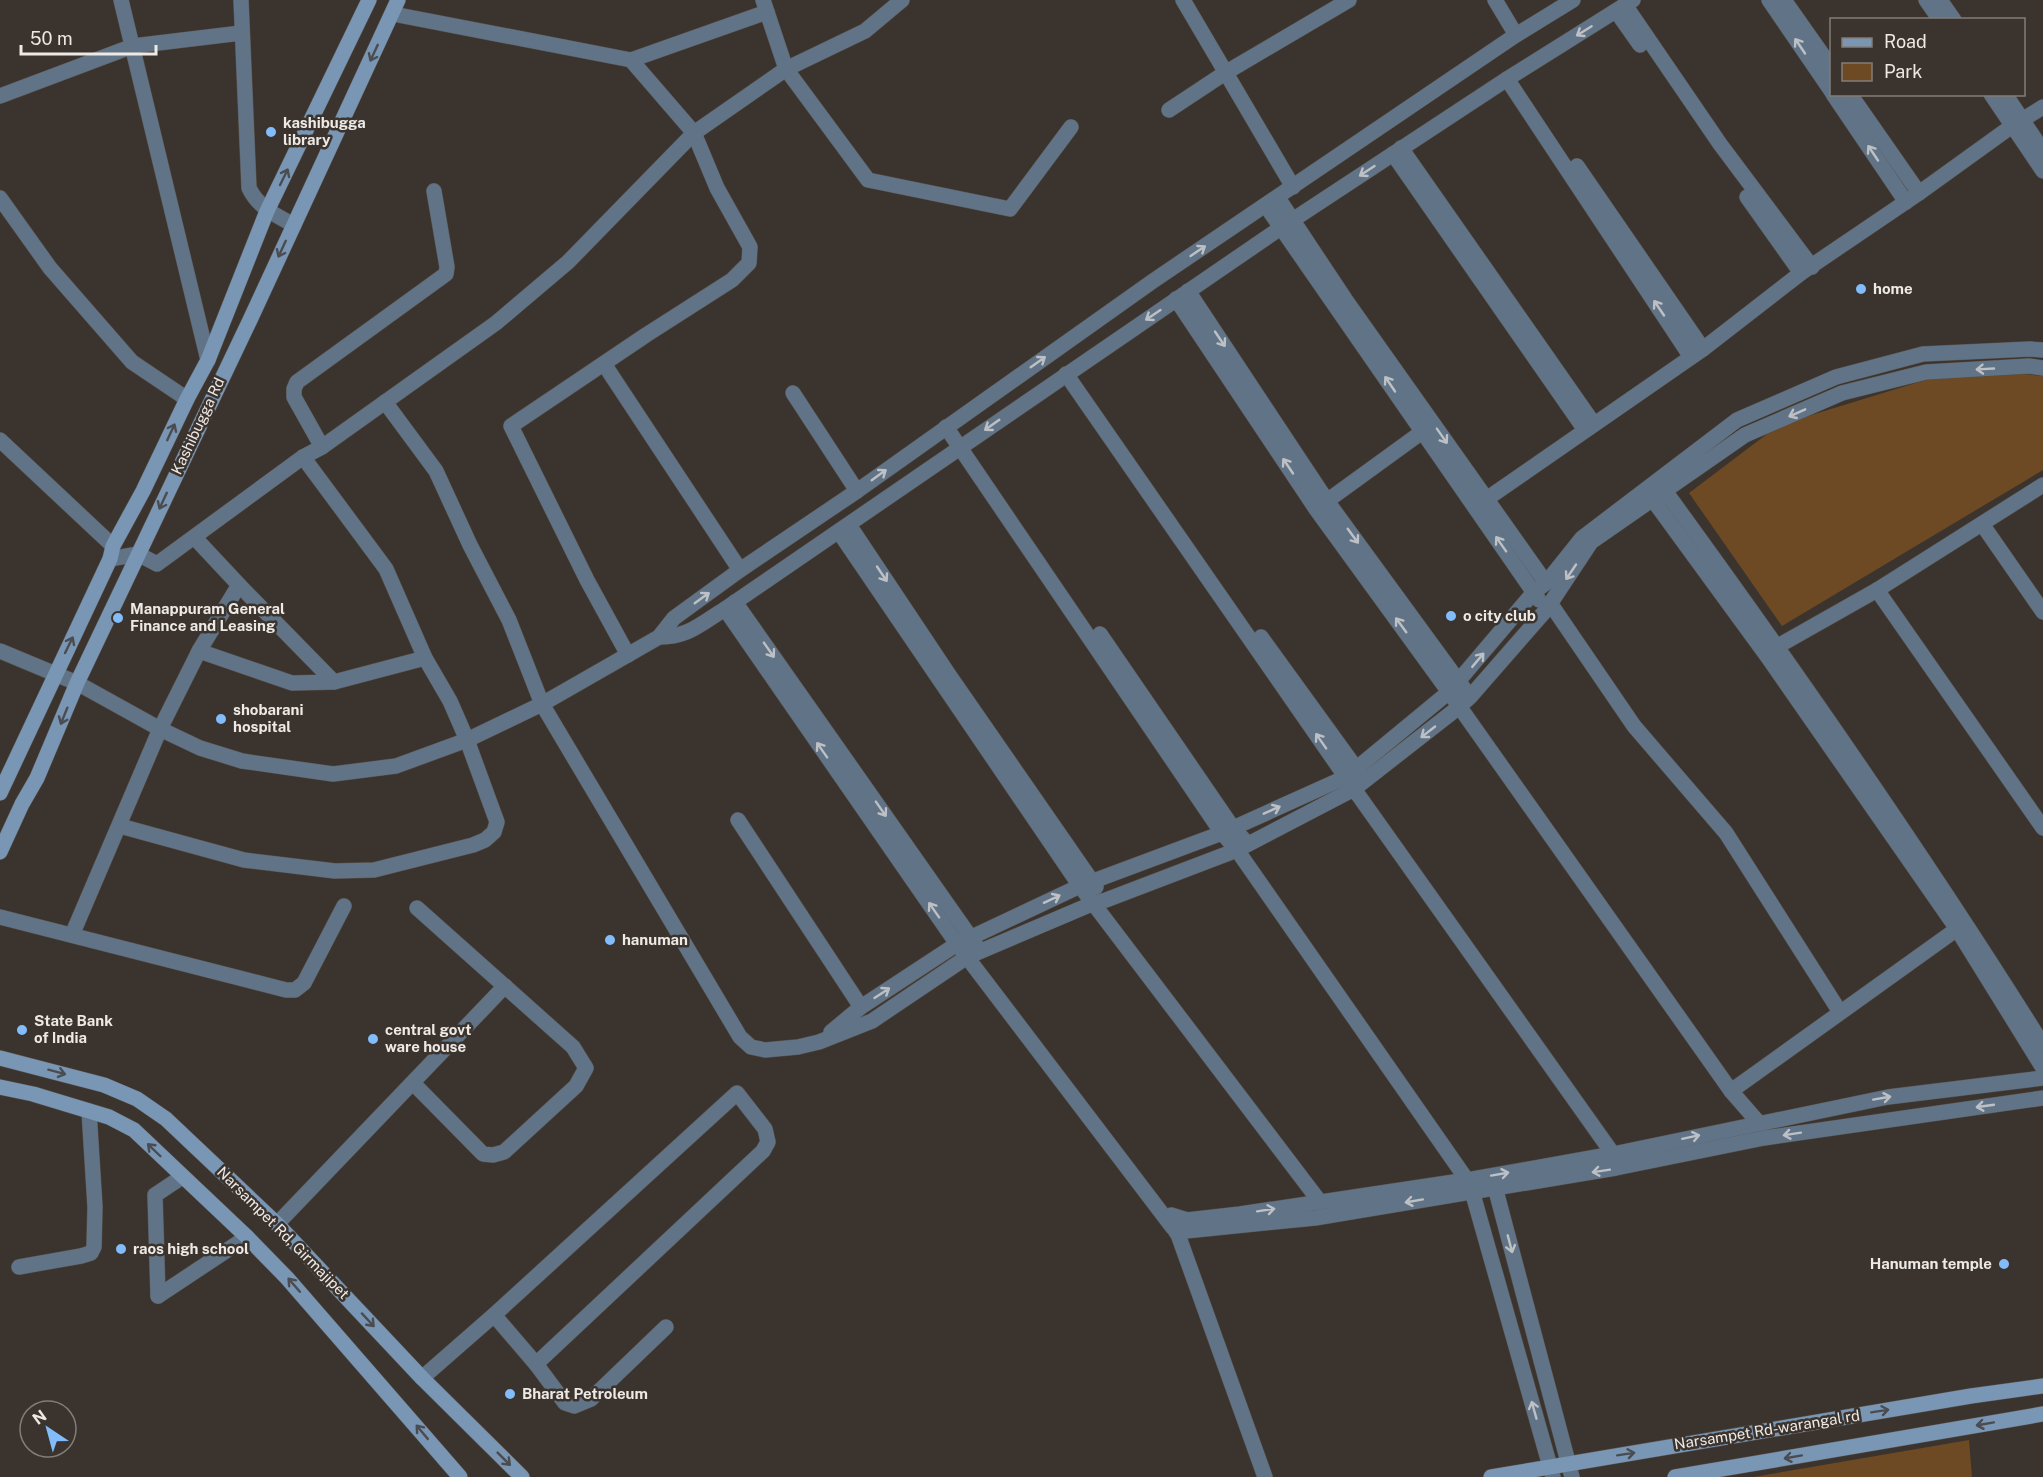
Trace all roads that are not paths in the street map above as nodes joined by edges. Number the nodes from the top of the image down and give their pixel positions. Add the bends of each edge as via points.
1 (121, 0) edge
2 (241, 0) edge
3 (369, 0) edge
4 (902, 0) edge
5 (1183, 0) edge
6 (1349, 0) edge
7 (1495, 0) edge
8 (1573, 0) edge
9 (1769, 0) edge
10 (1784, 0) edge
11 (1926, 0) edge
12 (1940, 0) edge
13 (1332, 4) edge
14 (1625, 5) edge
15 (765, 6) edge
16 (395, 7) edge
17 (1939, 18) edge
18 (1953, 18) edge
19 (242, 33) junction
20 (1516, 35) junction
21 (133, 46) junction
22 (631, 60) junction
23 (1830, 65) edge
24 (786, 69) junction
25 (1225, 73) junction
26 (1510, 77) junction
27 (1830, 90) edge
28 (0, 96) edge
29 (1834, 96) edge
30 (1851, 96) edge
31 (1993, 96) edge
32 (2006, 96) edge
33 (2043, 107) edge
34 (1169, 110) dead end
35 (2017, 123) junction
36 (1071, 127) dead end
37 (694, 133) junction
38 (2032, 133) edge
39 (1397, 151) junction
40 (2043, 151) edge
41 (2043, 171) edge
42 (1293, 187) junction
43 (434, 191) dead end
44 (1912, 197) junction
45 (0, 198) edge
46 (1272, 202) junction
47 (267, 211) junction
48 (1287, 223) junction
49 (294, 225) junction
50 (1807, 270) junction
51 (1182, 295) junction
52 (2043, 350) edge
53 (1697, 353) junction
54 (208, 360) junction
55 (604, 364) junction
56 (2043, 368) edge
57 (1069, 372) junction
58 (793, 393) dead end
59 (187, 399) junction
60 (385, 402) junction
61 (951, 424) junction
62 (1590, 427) junction
63 (1422, 432) junction
64 (0, 440) edge
65 (964, 445) junction
66 (322, 447) junction
67 (303, 457) junction
68 (2043, 485) edge
69 (857, 491) junction
70 (1659, 495) junction
71 (1481, 503) junction
72 (1322, 505) junction
73 (1982, 524) junction
74 (844, 529) junction
75 (195, 538) junction
76 (112, 553) junction
77 (138, 554) junction
78 (740, 570) junction
79 (239, 585) junction
80 (1540, 587) junction
81 (1877, 590) junction
82 (730, 605) junction
83 (1548, 606) junction
84 (2043, 612) edge
85 (659, 637) junction
86 (1778, 646) junction
87 (0, 651) edge
88 (199, 651) junction
89 (628, 655) junction
90 (425, 658) junction
91 (55, 674) junction
92 (334, 682) junction
93 (77, 683) junction
94 (1454, 687) junction
95 (1464, 702) junction
96 (542, 704) junction
97 (160, 729) junction
98 (467, 740) junction
99 (1356, 779) junction
100 (2, 785) edge
101 (738, 820) dead end
102 (120, 826) junction
103 (2043, 828) edge
104 (1228, 830) junction
105 (1243, 847) junction
106 (0, 852) edge
107 (1085, 883) junction
108 (1100, 901) junction
109 (344, 906) dead end
110 (417, 908) dead end
111 (0, 917) edge
112 (1957, 929) junction
113 (72, 935) junction
114 (964, 940) junction
115 (974, 955) junction
116 (505, 986) junction
117 (861, 1007) junction
118 (1840, 1012) junction
119 (819, 1042) junction
120 (2043, 1045) edge
121 (0, 1058) edge
122 (2043, 1068) edge
123 (2043, 1078) edge
124 (413, 1083) junction
125 (0, 1087) edge
126 (1731, 1091) junction
127 (2043, 1098) edge
128 (89, 1111) junction
129 (1758, 1122) junction
130 (1613, 1154) junction
131 (182, 1177) junction
132 (1469, 1185) junction
133 (1496, 1188) junction
134 (1320, 1202) junction
135 (277, 1224) junction
136 (1176, 1232) junction
137 (247, 1237) junction
138 (19, 1267) dead end
139 (494, 1315) junction
140 (666, 1327) dead end
141 (536, 1364) junction
142 (422, 1378) junction
143 (2043, 1386) edge
144 (2043, 1414) edge
145 (1570, 1470) edge
146 (1552, 1472) edge
147 (460, 1477) edge
148 (522, 1477) edge
149 (1265, 1477) edge
150 (1491, 1477) edge
151 (1675, 1477) edge

1 - 21 street
2 - 19 street
47 -> 3 main road, Kashibugga Rd
4 - 24 street via 865,31
5 - 25 street
6 - 13 street
7 - 20 street
8 - 20 street
27 -> 9 street
10 - 23 street
11 - 17 street
12 - 18 street
13 - 25 street
14 -> 26 street
14 - 50 street
15 - 22 street
15 - 24 street
16 - 22 street
16 -> 49 main road, Kashibugga Rd
19 - 21 street
19 - 47 street via 249,188
20 - 42 street
21 - 28 street
21 - 54 street
22 - 37 street
24 - 36 street via 868,180 1010,209
24 - 37 street
25 - 34 street
25 - 42 street
26 - 39 street
26 - 53 street
44 -> 29 street
30 - 44 street
31 - 35 street
32 - 35 street
33 - 35 street
35 - 38 street
35 - 44 street
37 - 55 street via 717,188 750,247 749,263 732,280
37 - 60 street via 568,262 496,323
38 - 40 street
38 - 41 street
39 -> 48 street
39 - 62 street
42 - 46 street
43 - 66 street via 446,274 297,382 294,397
44 - 50 street
45 - 59 street via 50,268 132,363
46 - 48 street
61 -> 46 street
47 - 49 street
47 - 54 main road, Kashibugga Rd
48 - 51 street
63 -> 48 street
48 -> 71 street via 1345,298
49 -> 77 main road, Kashibugga Rd
50 - 53 street
51 -> 57 street
51 - 72 street
52 - 80 street via 1923,354 1836,377 1737,420 1582,538
53 - 62 street
54 - 59 main road, Kashibugga Rd
55 - 78 street
55 - 89 street via 511,426
56 -> 70 street via 1926,372 1842,393 1745,435
57 -> 65 street
57 - 99 street
58 - 69 street
76 -> 59 main road, Kashibugga Rd
60 - 66 street
60 - 96 street via 436,471 509,620
61 - 65 street
69 -> 61 street
62 - 71 street
63 - 71 street
63 - 72 street
64 - 76 street
65 - 74 street
65 - 104 street
66 - 67 street
67 - 75 street
67 - 90 street via 386,569
68 - 73 street
69 - 78 street
70 -> 83 street via 1591,542
70 - 86 street
70 - 112 street
71 - 80 street
72 - 94 street
73 - 81 street
73 - 84 street
74 - 82 street
74 - 107 street
75 - 77 street via 158,564
75 - 79 street
76 - 77 street
91 -> 76 main road, Kashibugga Rd
77 - 93 main road, Kashibugga Rd
85 -> 78 street via 675,618
79 - 88 street
79 - 92 street
80 - 83 street
94 -> 80 street
81 - 86 street
81 - 103 street
82 - 85 street via 684,634
82 - 114 street
83 - 95 street
83 - 118 street via 1634,726 1726,833
85 - 89 street
86 - 120 street via 1968,925
87 - 91 street
88 - 92 street via 292,683
88 - 97 street
89 - 96 street
90 - 92 street
90 - 98 street
91 - 93 street
91 - 100 main road, Kashibugga Rd
93 - 97 street
93 -> 106 main road, Kashibugga Rd
94 - 95 street
94 - 99 street
95 -> 99 street
95 - 126 street
96 - 98 street
96 - 119 street via 740,1037 751,1047 765,1050
97 - 98 street via 200,748 242,761 333,774 396,766
97 - 102 street
98 - 102 street via 497,822 494,832 473,845 408,863 374,870 335,870 244,860
104 -> 99 street
99 - 105 street
99 - 130 street
101 - 117 street
102 - 113 street
104 - 105 street
104 - 107 street
105 - 108 street
105 - 132 street
107 - 108 street
114 -> 107 street
108 - 115 street
108 - 134 street
109 - 113 street via 304,983 295,990
110 - 116 street
111 - 113 street
112 - 118 street
112 - 122 street
114 - 115 street
117 -> 114 street
115 - 119 street via 872,1021
115 - 136 street
116 - 124 street
116 - 124 street via 573,1047 586,1068 576,1086 504,1152 493,1155 483,1154
117 - 119 street
118 - 126 street
121 -> 135 main road, Narsampet Rd, Girmajipet via 104,1085 137,1099 166,1119
129 -> 123 street via 1888,1097
124 - 135 street
125 - 128 main road, Narsampet Rd, Girmajipet
126 - 129 street
127 -> 133 street via 1775,1137
131 -> 128 main road, Narsampet Rd, Girmajipet via 134,1131
128 - 138 street via 96,1207 94,1247 81,1257
130 -> 129 street
132 -> 130 street
131 - 137 main road, Narsampet Rd, Girmajipet
131 - 137 street via 155,1195 159,1296
132 - 133 street
132 - 134 street
132 -> 136 street via 1315,1218
146 -> 132 street
133 -> 145 street
136 -> 134 street via 1171,1215 1187,1220
135 -> 142 main road, Narsampet Rd, Girmajipet
136 - 149 street
147 -> 137 main road, Narsampet Rd, Girmajipet
139 - 141 street
139 - 141 street via 737,1093 765,1129 768,1142 763,1151
139 - 142 street
140 - 141 street via 591,1399 574,1406 565,1403
142 -> 148 main road, Narsampet Rd, Girmajipet
145 -> 143 main road, Narsampet Rd-warangal rd
144 -> 151 main road, Narsampet Rd-warangal rd
145 - 146 main road, Narsampet Rd-warangal rd
146 - 150 main road, Narsampet Rd-warangal rd

